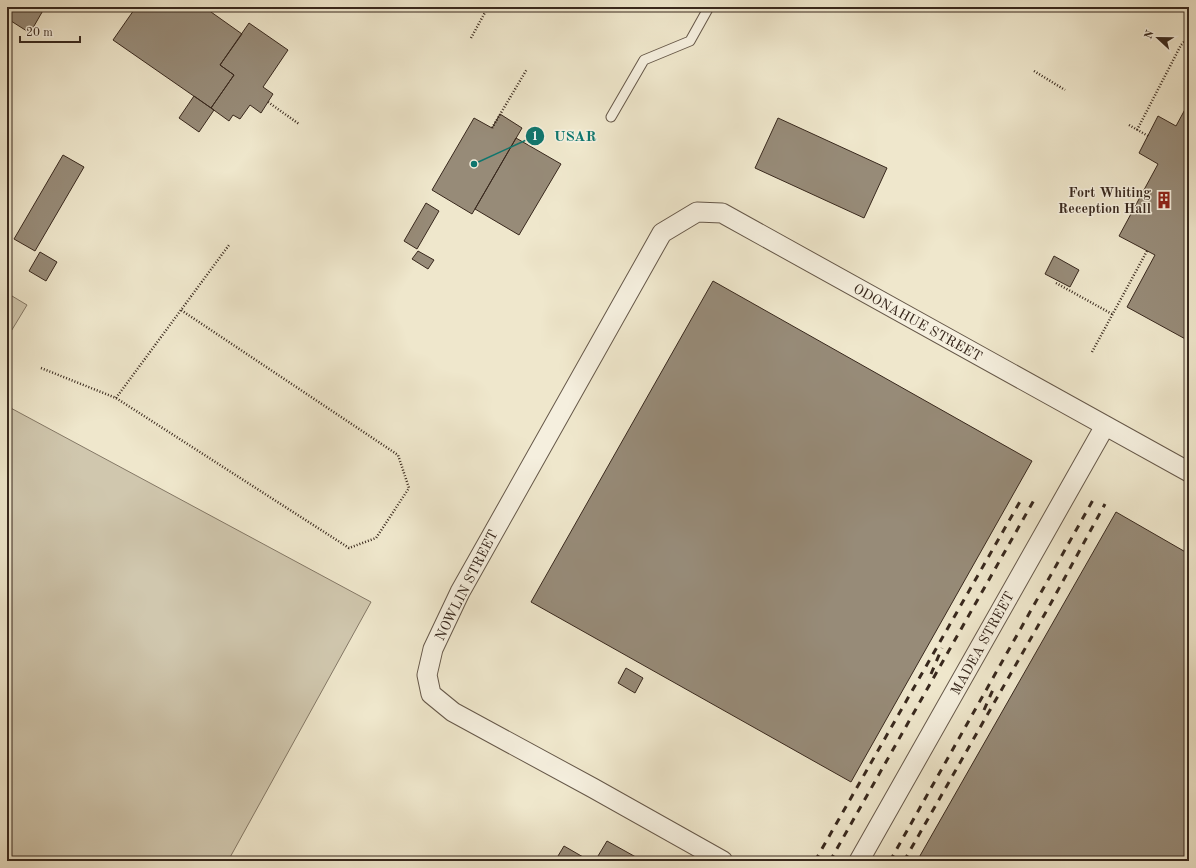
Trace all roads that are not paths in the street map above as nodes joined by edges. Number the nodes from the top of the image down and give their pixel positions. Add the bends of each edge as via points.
1 (709, 7) edge
2 (611, 117) dead end
3 (653, 250) joint
4 (1105, 426) junction
5 (1189, 472) edge
6 (723, 861) edge
7 (859, 861) edge

1 - 2 lane via 690,41 644,60
3 - 4 street, ODONAHUE STREET via 662,233 697,212 722,212
3 - 6 street, NOWLIN STREET via 460,592 433,649 427,675 431,694 453,712
4 - 5 street, ODONAHUE STREET
4 - 7 street, MADEA STREET

